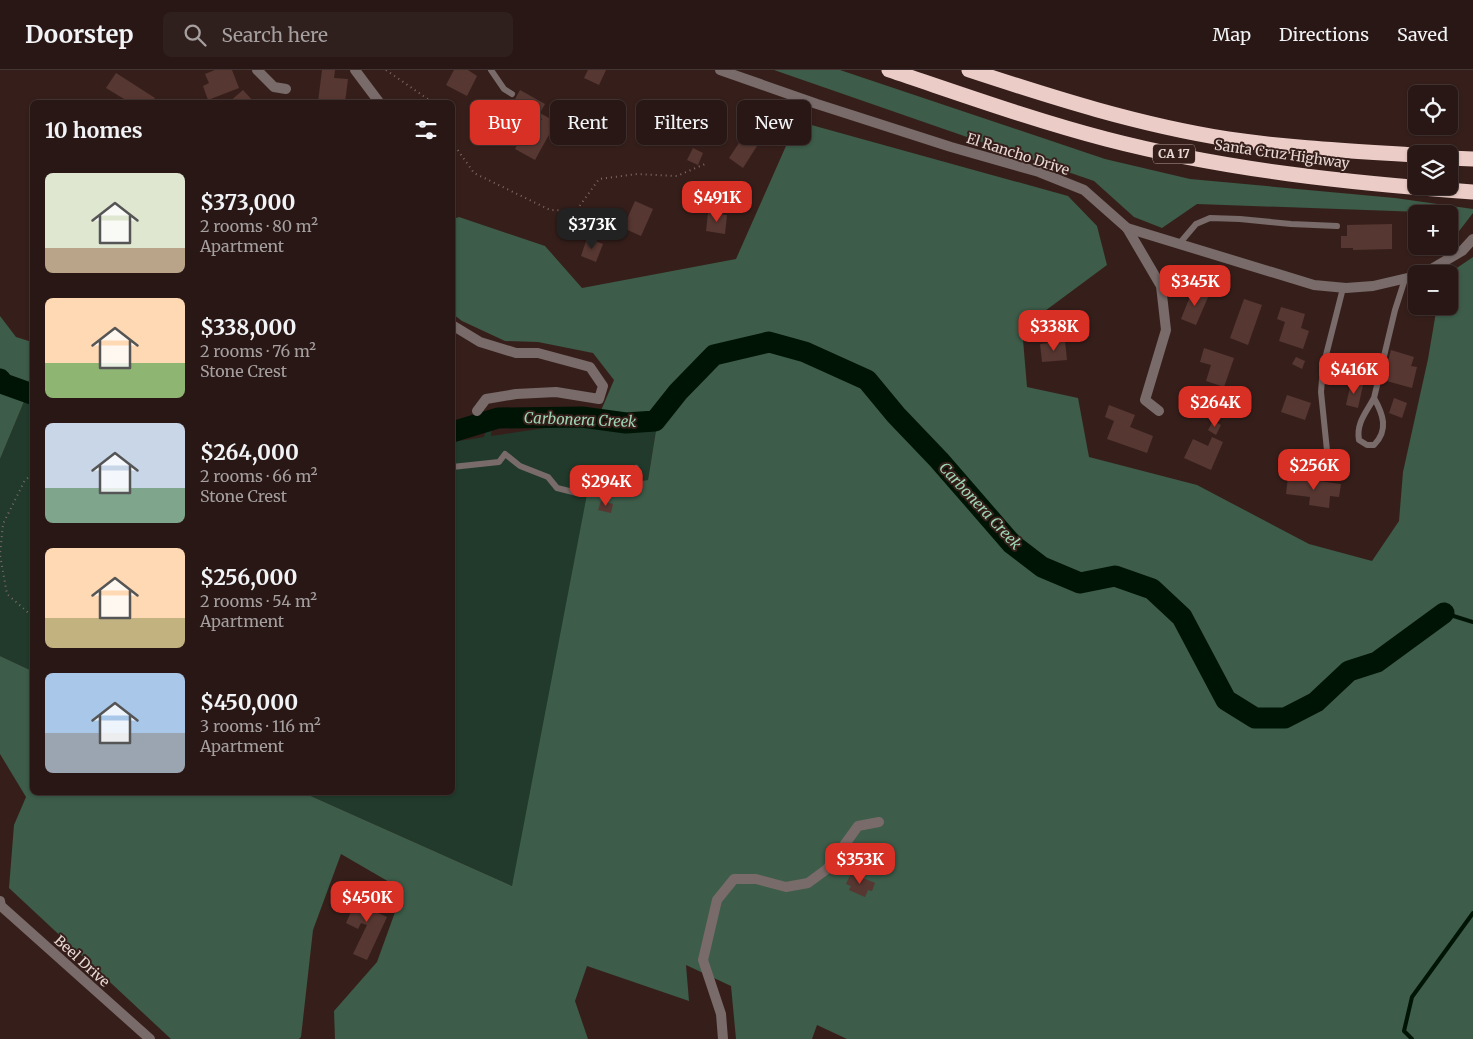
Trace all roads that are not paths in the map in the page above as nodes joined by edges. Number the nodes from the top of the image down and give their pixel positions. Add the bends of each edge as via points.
1 (257, 70) edge
2 (355, 70) edge
3 (491, 70) edge
4 (720, 70) edge
5 (889, 70) edge
6 (969, 70) edge
7 (286, 89) dead end
8 (512, 94) dead end
9 (378, 100) edge
10 (1408, 154) edge
11 (1458, 158) edge
12 (1473, 159) edge
13 (1471, 191) edge
14 (1337, 226) dead end
15 (1127, 228) junction
16 (1473, 239) edge
17 (1179, 244) junction
18 (1438, 265) edge
19 (1408, 278) edge
20 (1405, 279) junction
21 (1343, 288) junction
22 (455, 327) edge
23 (1374, 398) junction
24 (477, 411) dead end
25 (1159, 411) dead end
26 (455, 467) edge
27 (636, 468) dead end
28 (1329, 470) dead end
29 (879, 822) dead end
30 (0, 901) edge
31 (150, 1039) edge
32 (723, 1039) edge

1 - 7 street via 274,87
2 - 9 street
3 - 8 lane via 504,89
4 - 15 street, El Rancho Drive via 817,104 1039,172 1084,190
5 - 13 highway, Santa Cruz Highway / CA 17 via 1058,126 1157,151 1315,176
6 - 10 highway, Santa Cruz Highway / CA 17 via 1092,109 1194,133 1281,145
11 - 12 highway
14 - 17 lane via 1210,218 1196,224
15 - 17 street, El Rancho Drive
15 - 25 street via 1161,286 1166,330 1145,400
16 - 18 street via 1462,251
17 - 21 street, El Rancho Drive via 1314,285
19 - 20 street, El Rancho Drive
20 - 21 street, El Rancho Drive
20 - 23 lane
21 - 28 lane via 1323,367 1321,392
22 - 24 street via 480,342 516,353 538,353 590,367 603,386 599,399 556,392 516,394 486,400
23 - 23 lane via 1384,418 1378,441 1367,445 1359,440 1358,430
26 - 27 lane via 499,462 505,454 520,466 548,477 557,488 598,494 622,481
29 - 32 street via 858,826 828,869 808,883 786,887 756,879 734,879 717,900 702,960 721,1014
30 - 31 street, Beel Drive via 1,906

